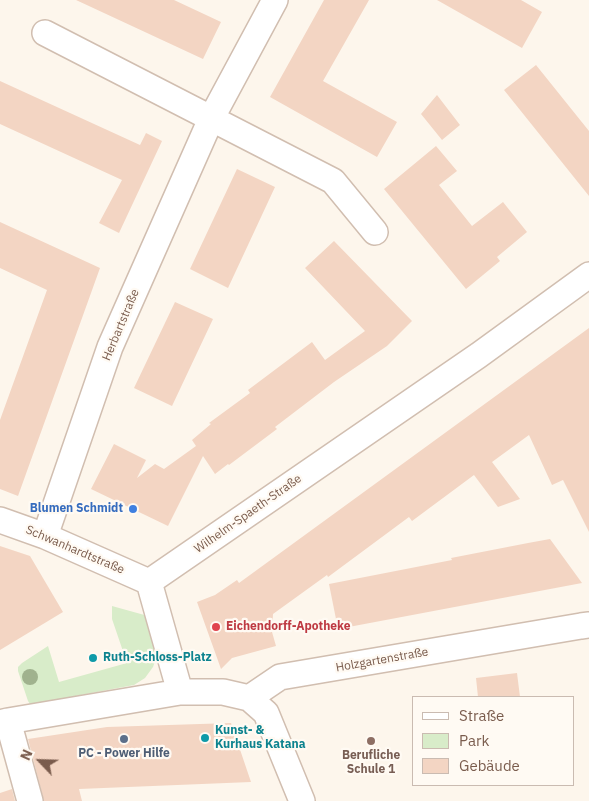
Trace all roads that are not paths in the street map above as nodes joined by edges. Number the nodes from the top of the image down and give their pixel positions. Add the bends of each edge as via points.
1 (275, 0) edge
2 (45, 34) dead end
3 (211, 119) junction
4 (375, 232) dead end
5 (589, 275) edge
6 (0, 520) edge
7 (46, 536) junction
8 (150, 582) junction
9 (589, 625) edge
10 (180, 692) junction
11 (249, 698) junction
12 (4, 722) edge
13 (30, 801) edge
14 (302, 801) edge

1 - 3 street, Herbartstraße
2 - 3 street
3 - 4 street via 333,181
3 - 7 street, Herbartstraße via 110,347
5 - 8 street, Wilhelm-Spaeth-Straße via 479,355
6 - 7 street, Schwanhardtstraße
7 - 8 street, Schwanhardtstraße
8 - 10 street
9 - 11 street, Holzgartenstraße via 280,677
10 - 11 street via 223,692
10 - 12 street
11 - 14 street via 266,713
12 - 13 street

